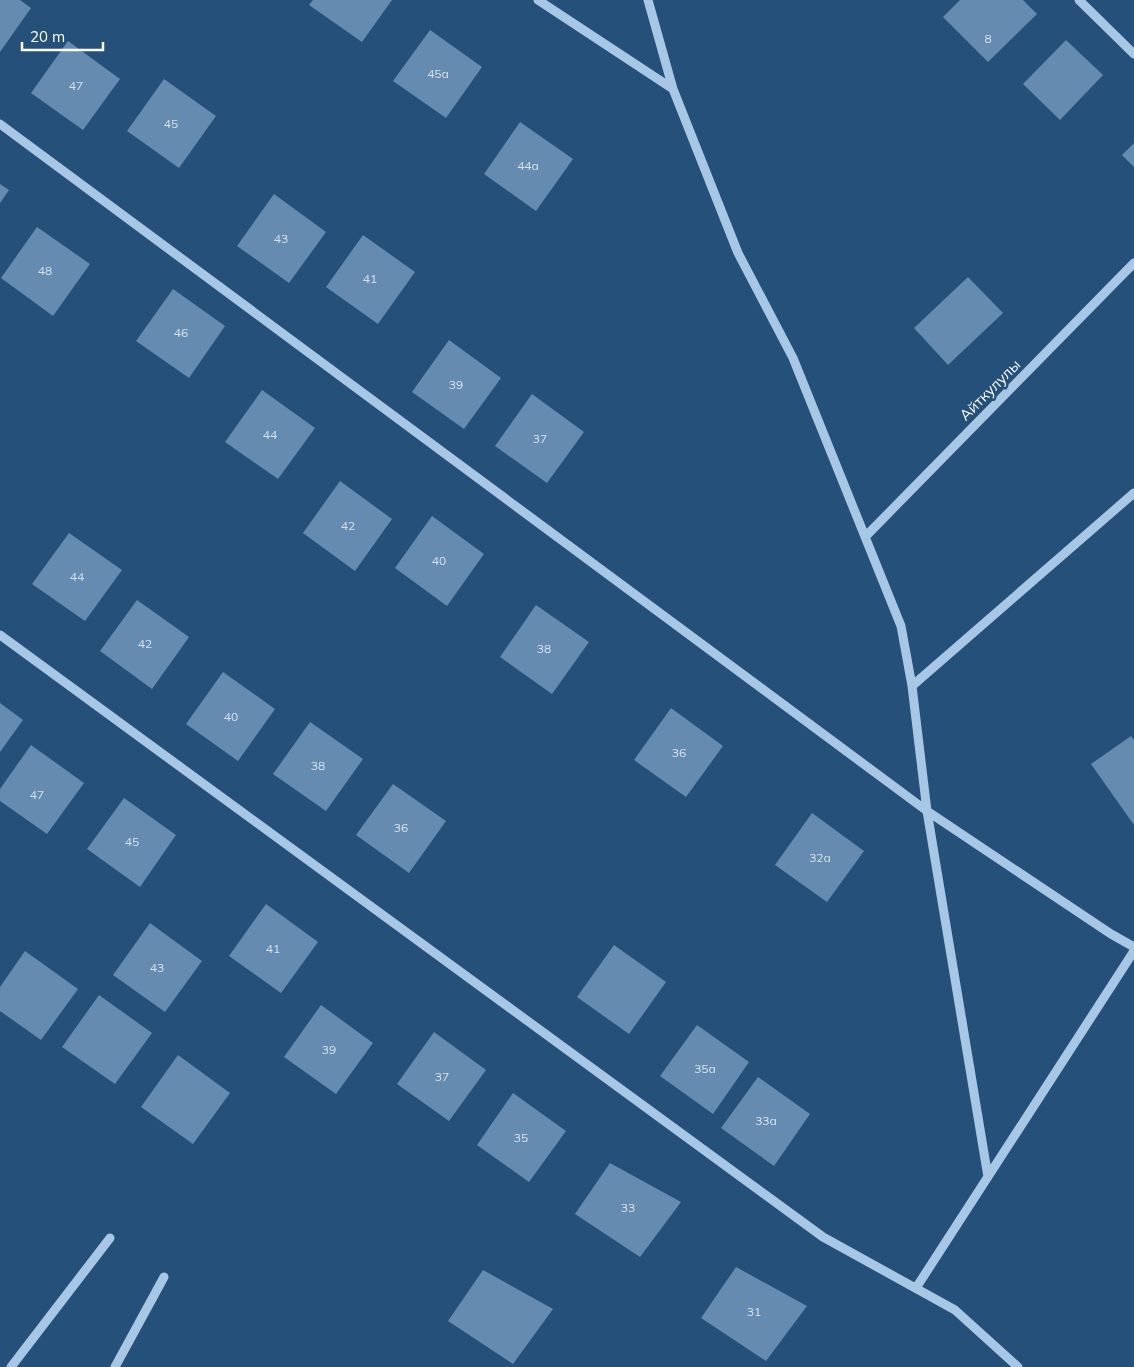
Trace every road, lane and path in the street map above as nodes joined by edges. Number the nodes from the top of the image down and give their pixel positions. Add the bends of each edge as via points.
1 (538, 0) edge
2 (648, 0) edge
3 (1080, 0) edge
4 (1134, 54) edge
5 (673, 89) junction
6 (0, 124) edge
7 (1134, 263) edge
8 (1134, 493) edge
9 (865, 537) junction
10 (0, 635) edge
11 (912, 686) junction
12 (928, 811) junction
13 (1134, 949) edge
14 (988, 1177) junction
15 (110, 1238) dead end
16 (164, 1278) dead end
17 (916, 1288) junction
18 (11, 1367) edge
19 (115, 1367) edge
20 (1018, 1367) edge

1 - 5 street
2 - 5 street
3 - 4 street
5 - 9 street via 738,253 793,358
6 - 12 street
7 - 9 street, Айткулулы
8 - 11 street
9 - 11 street via 901,626
10 - 17 street via 823,1237
11 - 12 street
12 - 13 street
12 - 14 street
13 - 14 street
14 - 17 street
15 - 18 street
16 - 19 street
17 - 20 street via 955,1310

